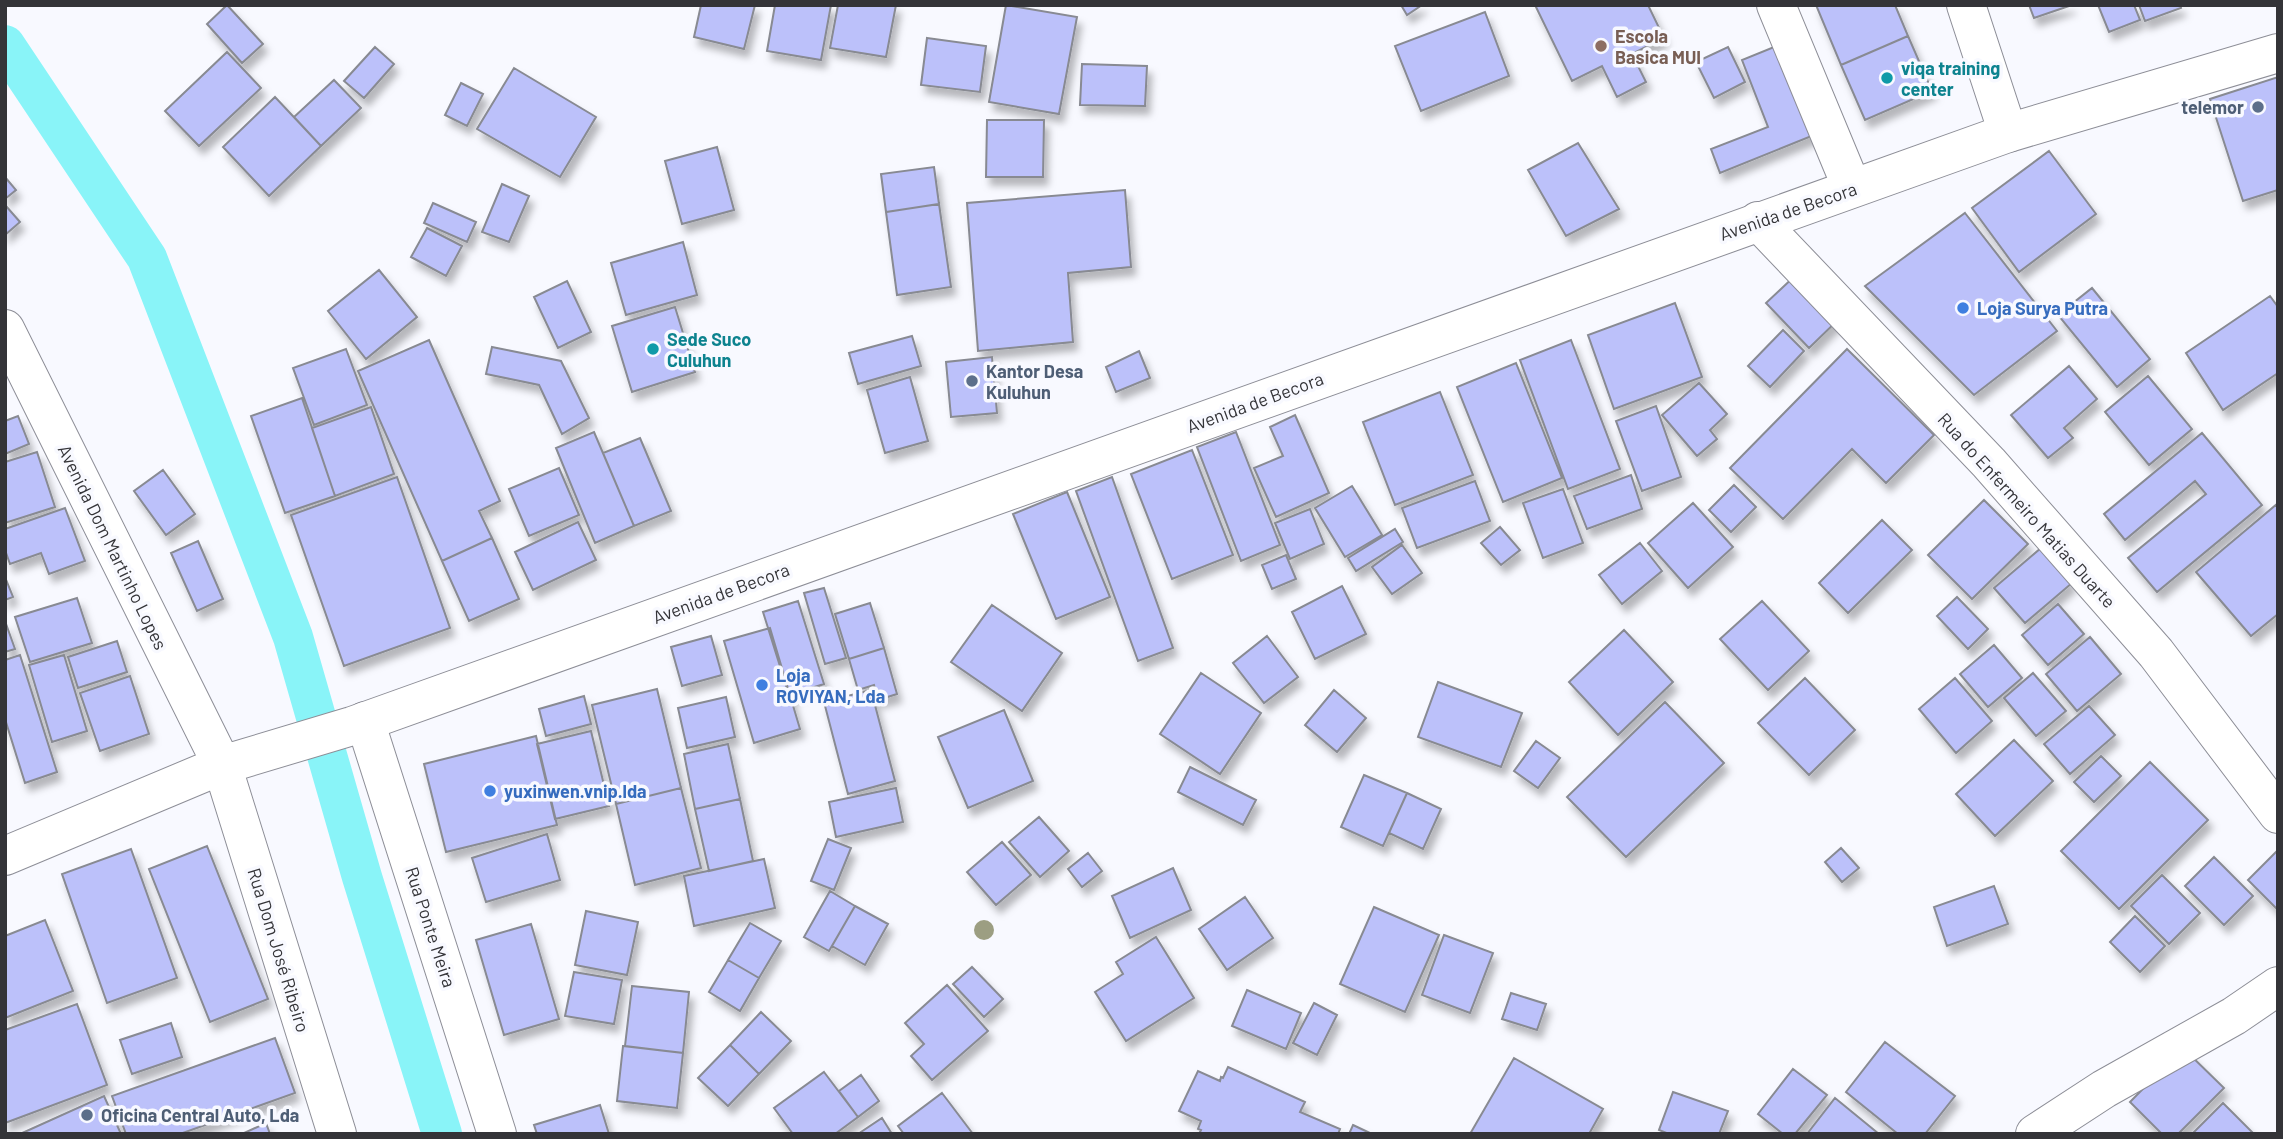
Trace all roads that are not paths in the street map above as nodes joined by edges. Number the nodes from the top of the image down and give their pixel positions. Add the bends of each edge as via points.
1 (1776, 5) edge
2 (1966, 5) edge
3 (2278, 53) edge
4 (2008, 133) junction
5 (1852, 188) junction
6 (1758, 221) junction
7 (5, 329) edge
8 (359, 723) junction
9 (228, 763) junction
10 (2278, 814) edge
11 (5, 856) edge
12 (2278, 986) edge
13 (337, 1134) edge
14 (497, 1134) edge
15 (2035, 1134) edge

1 - 5 main road
2 - 4 main road
3 - 4 main road, Avenida de Becora
4 - 5 main road, Avenida de Becora
5 - 6 main road, Avenida de Becora
6 - 8 main road, Avenida de Becora
6 - 10 main road, Rua do Enfermeiro Matias Duarte via 1989,463 2156,653
7 - 9 main road, Avenida Dom Martinho Lopes
8 - 9 main road, Avenida de Becora
8 - 14 main road, Rua Ponte Meira
9 - 11 main road, Avenida de Becora
9 - 13 main road, Rua Dom José Ribeiro
12 - 15 main road

